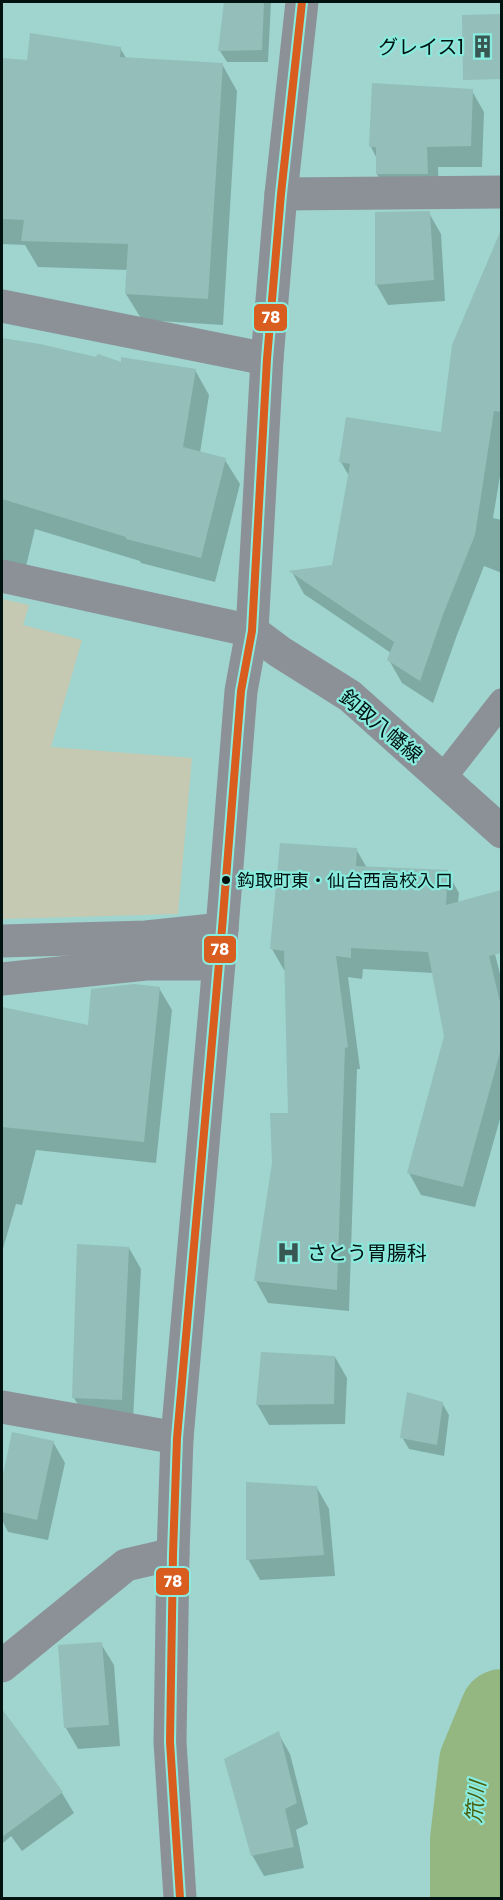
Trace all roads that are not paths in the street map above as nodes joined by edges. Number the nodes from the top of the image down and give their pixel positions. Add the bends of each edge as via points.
1 (302, 2) edge
2 (501, 192) edge
3 (281, 194) junction
4 (2, 306) edge
5 (267, 359) junction
6 (2, 576) edge
7 (252, 631) junction
8 (501, 702) edge
9 (442, 779) junction
10 (501, 832) edge
11 (222, 929) junction
12 (2, 941) edge
13 (218, 964) junction
14 (2, 979) edge
15 (2, 1407) edge
16 (177, 1438) junction
17 (173, 1554) junction
18 (2, 1666) edge
19 (180, 1899) edge

1 - 3 street
2 - 3 street
3 - 5 street
4 - 5 street
5 - 7 street
6 - 7 street
7 - 9 street, 鈎取八幡線 via 350,696
7 - 11 street via 241,692
8 - 9 lane
9 - 10 street, 鈎取八幡線
11 - 12 street via 146,937
11 - 13 street
13 - 14 street via 146,964
13 - 16 street
15 - 16 street
16 - 17 street
17 - 18 street via 126,1565
17 - 19 street via 170,1742

